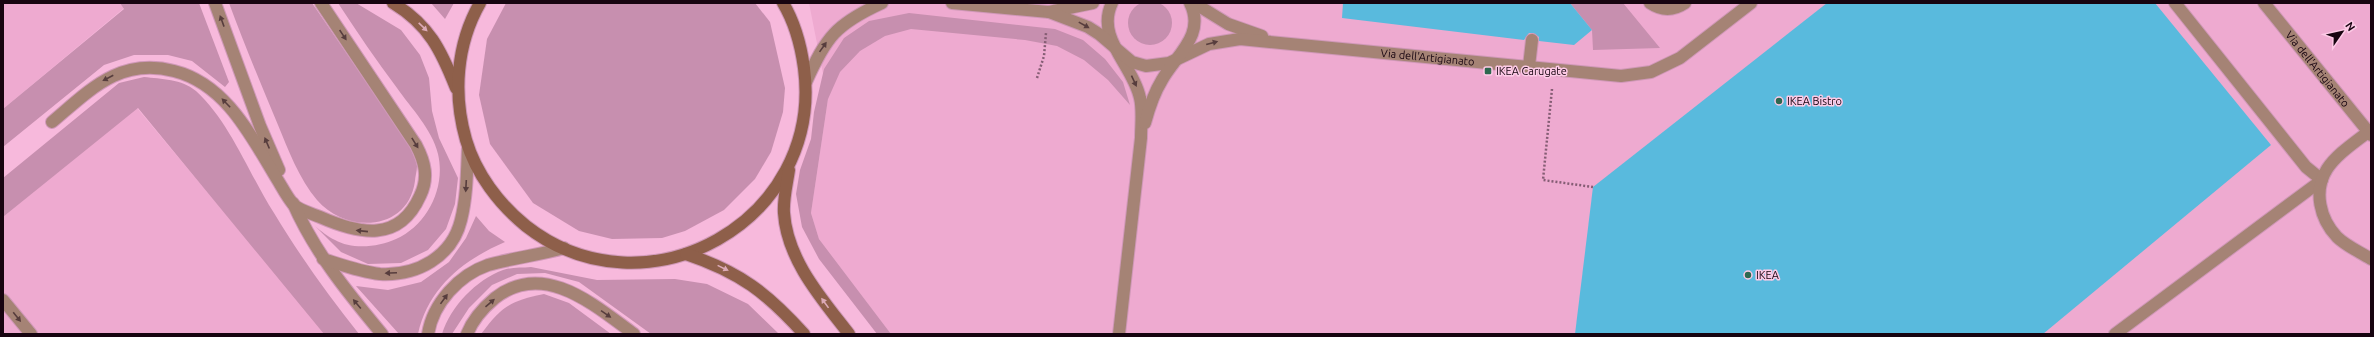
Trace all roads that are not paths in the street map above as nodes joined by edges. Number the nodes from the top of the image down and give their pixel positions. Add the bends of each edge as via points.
1 (215, 3) edge
2 (321, 3) edge
3 (393, 3) edge
4 (480, 3) edge
5 (783, 3) edge
6 (882, 3) edge
7 (952, 3) edge
8 (1093, 3) edge
9 (1112, 3) edge
10 (1190, 3) edge
11 (1194, 3) edge
12 (1650, 3) edge
13 (1685, 3) edge
14 (1751, 3) edge
15 (2175, 3) edge
16 (2264, 3) edge
17 (1049, 12) junction
18 (1532, 40) dead end
19 (1274, 41) junction
20 (1115, 47) junction
21 (1177, 58) junction
22 (1529, 66) junction
23 (806, 82) junction
24 (458, 95) junction
25 (52, 122) dead end
26 (2370, 134) edge
27 (1141, 138) junction
28 (468, 147) junction
29 (790, 162) junction
30 (2322, 180) junction
31 (294, 206) junction
32 (564, 248) junction
33 (686, 254) junction
34 (323, 259) junction
35 (2371, 259) edge
36 (3, 300) edge
37 (30, 334) edge
38 (382, 334) edge
39 (428, 334) edge
40 (467, 334) edge
41 (634, 334) edge
42 (804, 334) edge
43 (849, 334) edge
44 (1119, 334) edge
45 (2115, 334) edge

31 -> 1 street via 260,126
2 -> 31 street via 416,145 424,160 425,177 416,206 396,225 384,230 353,230
3 -> 24 main road via 410,15 432,37 444,58
4 - 24 main road via 463,46 458,75
5 - 23 main road via 798,40
23 -> 6 street via 820,49 828,40 847,21
7 - 17 street
8 - 17 street
9 - 20 street via 1107,20 1108,33
10 - 21 street via 1195,23 1194,33
11 - 19 street via 1228,24
12 - 13 street via 1664,9 1673,9
14 - 22 street, Via dell'Artigianato via 1693,50 1651,72 1621,76
15 - 30 street via 2306,167
16 - 26 street, Via dell'Artigianato
17 -> 20 street via 1083,24
18 - 22 street
21 -> 19 street via 1200,47 1224,40
19 - 22 street, Via dell'Artigianato
20 - 21 street via 1132,62 1146,66 1159,65
20 -> 27 street via 1131,74 1140,98
21 - 27 street via 1156,91
23 - 29 main road via 804,121 799,143
24 - 28 main road
31 -> 25 street via 233,110 208,86 185,74 161,68 139,68 119,72 95,86
26 - 30 street via 2339,155 2327,169
27 - 44 street
28 - 32 main road via 483,178 512,214 537,234
28 -> 34 street via 465,201 461,222 446,252 420,268 391,274 355,269
29 - 33 main road via 771,193 754,213 729,233
43 -> 29 main road via 815,289 793,250 784,213
30 - 35 street via 2320,199 2324,219 2338,238
30 - 45 street
31 - 34 street
32 - 33 main road via 602,259 631,262 673,259
39 -> 32 street via 441,303 465,278 488,266
33 -> 42 main road via 722,267 744,279 781,310
38 -> 34 street
36 -> 37 street
40 -> 41 street via 481,311 502,293 520,284 541,282 577,297

